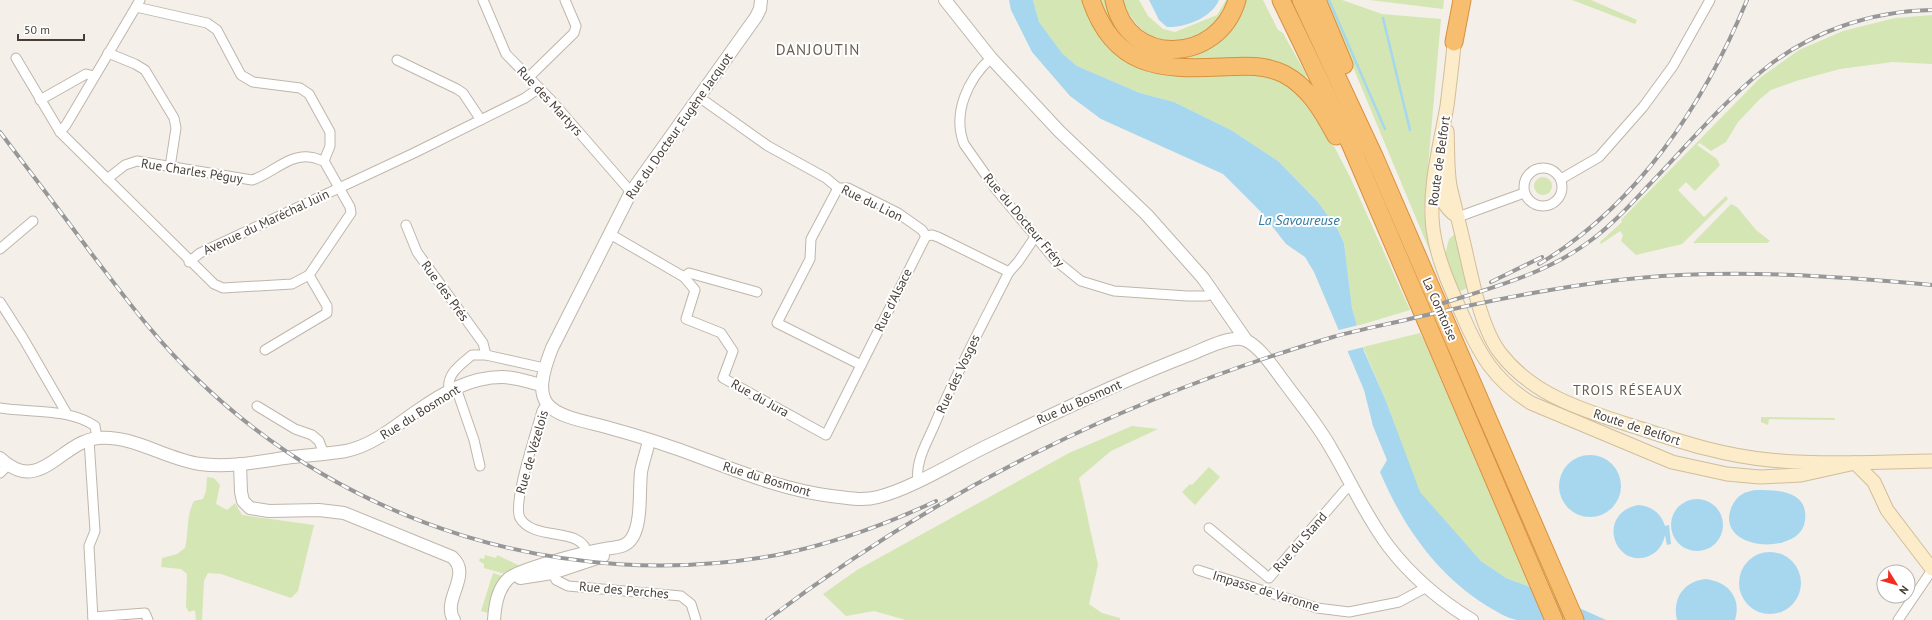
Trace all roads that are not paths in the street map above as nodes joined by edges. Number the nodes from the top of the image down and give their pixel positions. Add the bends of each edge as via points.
1 (483, 0) edge
2 (565, 0) edge
3 (761, 0) edge
4 (945, 0) edge
5 (1091, 0) edge
6 (1114, 0) edge
7 (1237, 0) edge
8 (1281, 0) edge
9 (1301, 0) edge
10 (1317, 0) edge
11 (1457, 0) edge
12 (1462, 0) edge
13 (1710, 0) edge
14 (138, 3) edge
15 (1454, 42) junction
16 (108, 53) junction
17 (16, 58) dead end
18 (991, 58) junction
19 (397, 60) dead end
20 (94, 76) junction
21 (529, 77) junction
22 (539, 88) junction
23 (699, 97) junction
24 (40, 100) junction
25 (1447, 105) junction
26 (481, 120) junction
27 (60, 132) junction
28 (1438, 154) junction
29 (324, 161) junction
30 (170, 167) junction
31 (107, 179) junction
32 (1561, 179) junction
33 (339, 187) junction
34 (838, 188) junction
35 (631, 192) junction
36 (1524, 193) junction
37 (1374, 202) junction
38 (1400, 217) junction
39 (1458, 217) junction
40 (33, 221) dead end
41 (406, 225) dead end
42 (610, 234) junction
43 (926, 236) junction
44 (1035, 237) junction
45 (0, 249) edge
46 (189, 262) junction
47 (1009, 272) junction
48 (309, 275) junction
49 (684, 277) junction
50 (757, 292) dead end
51 (1213, 294) junction
52 (0, 302) edge
53 (1246, 340) junction
54 (265, 350) dead end
55 (486, 355) junction
56 (861, 365) junction
57 (544, 368) junction
58 (541, 385) junction
59 (453, 390) junction
60 (547, 403) junction
61 (257, 406) dead end
62 (0, 408) edge
63 (67, 414) junction
64 (93, 439) junction
65 (649, 440) junction
66 (324, 454) junction
67 (1888, 461) junction
68 (1932, 461) edge
69 (1855, 463) junction
70 (240, 464) junction
71 (3, 465) edge
72 (480, 466) dead end
73 (918, 481) junction
74 (1874, 482) junction
75 (1352, 486) junction
76 (1209, 528) dead end
77 (622, 547) junction
78 (587, 553) junction
79 (551, 568) junction
80 (1198, 570) dead end
81 (1932, 570) edge
82 (1425, 588) junction
83 (93, 619) edge
84 (148, 620) edge
85 (454, 620) edge
86 (494, 620) edge
87 (696, 620) edge
88 (1472, 620) edge
89 (1554, 620) edge
90 (1575, 620) edge
91 (1898, 620) edge

1 - 21 street, Rue des Martyrs via 506,54
2 - 21 street via 576,26 574,34
3 - 23 street, Rue du Docteur Eugène Jacquot via 756,17
4 - 18 street
5 - 37 highway via 1107,33 1121,47 1145,61 1179,68 1256,66 1276,71 1295,81 1322,111
6 - 7 highway via 1122,21 1138,38 1154,46 1174,50 1196,46 1213,37 1228,22
8 - 37 highway, La Comtoise via 1336,111
9 - 38 highway, La Comtoise
10 - 38 highway via 1351,82
11 - 15 main road, Route de Belfort
12 - 15 highway
13 - 32 street via 1673,66 1643,107 1599,157
14 - 16 street
14 - 29 street via 207,23 217,30 241,75 253,82 300,88 309,94 330,132 330,146
15 - 25 main road, Route de Belfort
16 - 20 street
16 - 30 street via 145,70 174,118 176,128
17 - 24 street, Avenue du Maréchal Juin
18 - 44 street, Rue du Docteur Fréry via 979,69 968,86 961,106 960,135 982,170
18 - 51 street via 1059,131 1147,215 1203,278
19 - 26 street via 463,93
20 - 24 street via 86,74
20 - 27 street
21 - 22 street, Rue des Martyrs
22 - 26 street, Avenue du Maréchal Juin
22 - 35 street, Rue des Martyrs
23 - 34 street, Rue du Lion via 768,146 826,178
23 - 35 street, Rue du Docteur Eugène Jacquot
24 - 27 street, Avenue du Maréchal Juin
25 - 28 main road, Route de Belfort
25 - 39 main road, Route de Belfort via 1450,185
26 - 33 street, Avenue du Maréchal Juin
27 - 31 street, Avenue du Maréchal Juin
28 - 39 main road via 1443,201 1448,211
28 - 69 main road, Route de Belfort via 1432,196 1438,255 1477,349 1494,373 1523,398 1544,410 1672,462 1726,474 1760,478 1801,475
29 - 30 street, Rue Charles Péguy via 308,156 294,159 261,178 252,180
29 - 33 street
30 - 31 street, Rue Charles Péguy via 137,161 125,164
31 - 46 street, Avenue du Maréchal Juin
32 - 36 street via 1550,168 1534,169 1524,181
32 - 36 street via 1561,195 1549,205 1533,204
33 - 46 street, Avenue du Maréchal Juin via 200,253
33 - 48 street via 351,213
34 - 43 street, Rue du Lion via 848,188 898,213 922,230
34 - 56 street via 811,239 810,259 777,323
35 - 42 street, Rue du Docteur Eugène Jacquot
36 - 39 street
37 - 89 highway, La Comtoise
38 - 90 highway, La Comtoise
39 - 69 main road, Route de Belfort via 1488,332 1516,371 1538,387 1590,412 1700,448 1769,460
40 - 45 street
41 - 55 street, Rue des Prés via 417,252 483,343
42 - 49 street, Rue du Jura
42 - 57 street, Rue du Docteur Eugène Jacquot via 561,327
43 - 47 street, Rue du Lion via 938,237
43 - 56 street, Rue d'Alsace
44 - 47 street, Rue des Vosges
44 - 51 street, Rue du Docteur Fréry via 1072,275 1095,287 1114,291 1187,296
46 - 48 street via 214,284 223,288 292,284
47 - 73 street, Rue des Vosges via 948,393 922,456
48 - 54 street via 327,306 327,313
49 - 50 street via 689,273
49 - 56 street, Rue du Jura via 695,290 686,319 721,333 733,351 723,378 826,435
51 - 53 street
52 - 63 street via 24,338
53 - 73 street, Rue du Bosmont via 1233,339 1148,371 1038,421
53 - 75 street via 1270,363 1313,419
55 - 57 street
55 - 59 street via 472,355 457,367 449,379
57 - 58 street, Rue du Docteur Eugène Jacquot
58 - 59 street, Rue du Bosmont via 511,378 494,378 472,381
58 - 60 street
59 - 66 street, Rue du Bosmont via 376,439 348,450
59 - 72 street
60 - 65 street, Rue du Bosmont via 556,411 580,421
60 - 78 street, Rue de Vézelois via 542,411 521,488 518,501 519,515 535,530 575,538 584,546
61 - 66 street via 295,429 312,435 319,441
62 - 63 street
63 - 64 street via 84,418 95,426
64 - 70 street, Rue du Bosmont via 121,439 199,464
64 - 71 street via 35,471 25,472
64 - 83 street via 95,530 88,546
65 - 73 street, Rue du Bosmont via 749,476 820,495 871,498
65 - 77 street via 641,473 636,529 630,542
66 - 70 street, Rue du Bosmont
67 - 68 main road
67 - 69 main road
67 - 74 main road via 1881,467
69 - 74 main road
70 - 85 street via 243,501 250,508 344,513 452,557 459,567 450,610
74 - 81 main road via 1888,510
75 - 76 street, Rue du Stand via 1345,490 1269,578
75 - 82 street via 1389,546
77 - 78 street
77 - 79 street via 616,552
78 - 79 street
79 - 86 street via 536,567 507,579 498,594
79 - 87 street, Rue des Perches via 556,580 568,586 681,596 691,604
80 - 82 street, Impasse de Varonne via 1317,608 1349,612 1399,602
81 - 91 street
82 - 88 street
83 - 84 street via 145,613

